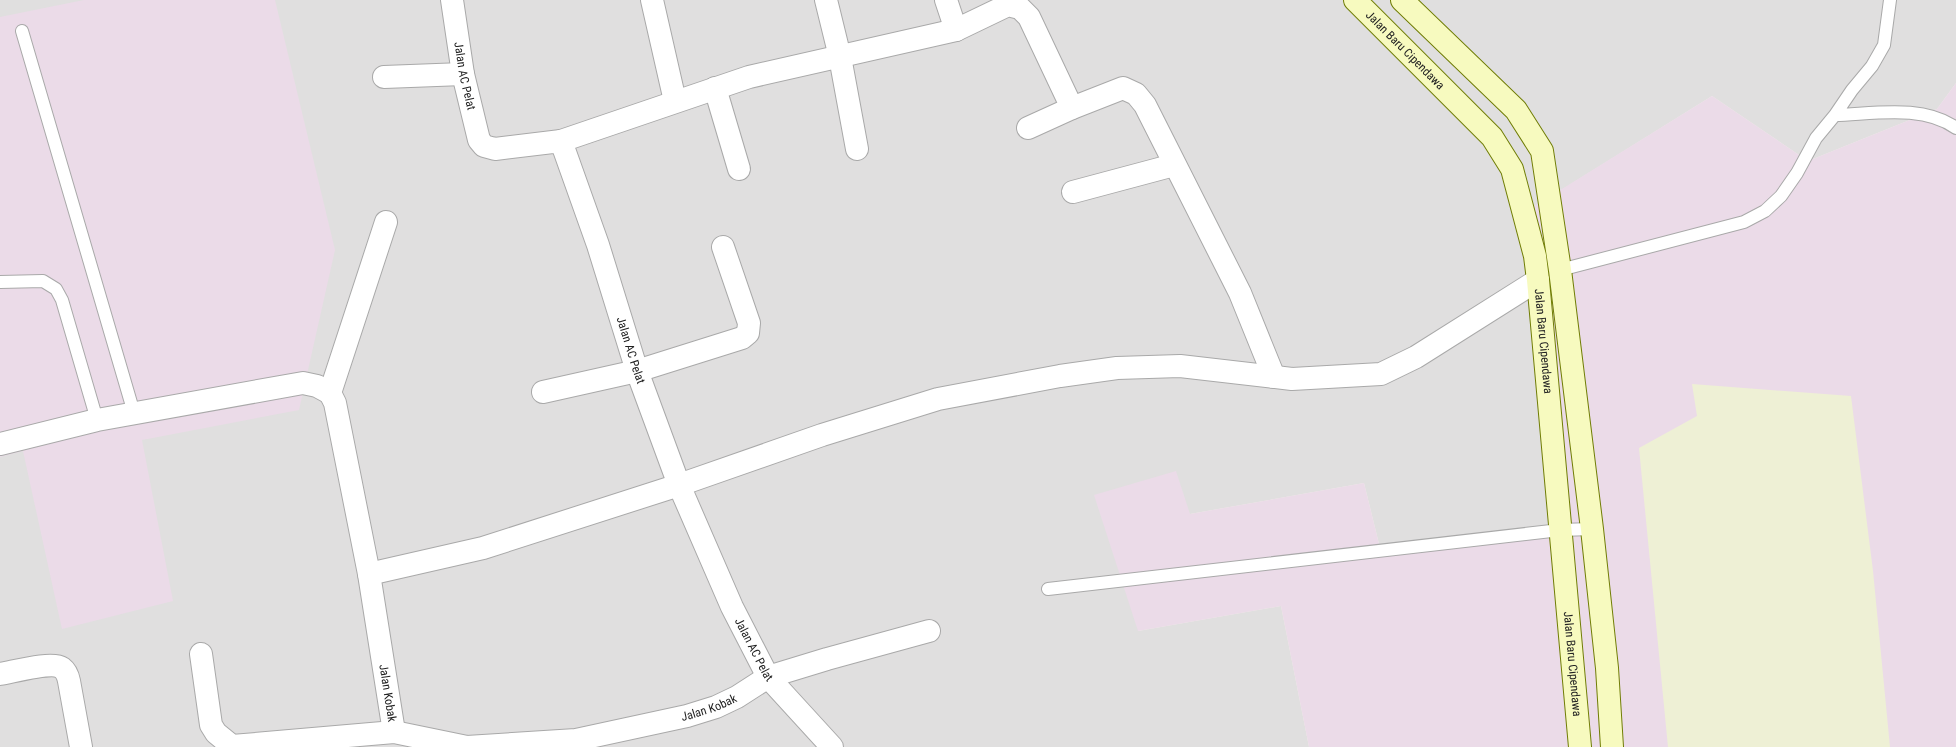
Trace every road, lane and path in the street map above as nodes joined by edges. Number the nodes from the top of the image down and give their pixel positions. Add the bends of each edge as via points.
1 (452, 0) edge
2 (652, 0) edge
3 (826, 0) edge
4 (946, 0) edge
5 (1355, 0) edge
6 (1402, 0) edge
7 (1890, 0) edge
8 (956, 30) junction
9 (22, 31) dead end
10 (840, 58) junction
11 (463, 74) junction
12 (384, 77) dead end
13 (715, 88) junction
14 (675, 101) junction
15 (1072, 108) junction
16 (1835, 115) junction
17 (1028, 128) dead end
18 (1956, 128) edge
19 (561, 141) junction
20 (857, 149) dead end
21 (1174, 165) junction
22 (739, 169) dead end
23 (1073, 192) dead end
24 (386, 222) dead end
25 (723, 246) dead end
26 (1560, 270) junction
27 (1538, 280) junction
28 (0, 282) edge
29 (637, 371) junction
30 (1274, 377) junction
31 (543, 392) dead end
32 (330, 393) junction
33 (134, 413) junction
34 (97, 420) junction
35 (0, 444) edge
36 (679, 485) junction
37 (1592, 529) junction
38 (1560, 530) junction
39 (369, 574) junction
40 (1048, 589) dead end
41 (929, 631) dead end
42 (201, 654) dead end
43 (0, 674) edge
44 (768, 677) junction
45 (394, 732) junction
46 (578, 744) edge
47 (232, 746) edge
48 (81, 747) edge
49 (467, 747) edge
50 (832, 747) edge
51 (1580, 747) edge
52 (1612, 747) edge

1 - 11 street, Jalan AC Pelat
2 - 14 street
3 - 10 street
4 - 8 street
5 - 27 main road, Jalan Baru Cipendawa via 1492,137 1512,169 1535,256
6 - 26 main road, Jalan Baru Cipendawa via 1516,110 1542,150
7 - 16 lane via 1884,45 1872,66
8 - 10 street
8 - 15 street via 1008,5 1020,8 1029,17
9 - 33 lane
10 - 13 street via 749,77
10 - 20 street
11 - 12 street
11 - 19 street, Jalan AC Pelat via 479,140 484,146 495,149
13 - 14 street
13 - 22 street
14 - 19 street
15 - 17 street
15 - 21 street via 1123,88 1136,94 1145,105
16 - 18 lane via 1908,112 1935,117
16 - 26 lane via 1808,151 1781,196 1765,211 1744,222
19 - 29 street, Jalan AC Pelat via 598,245
21 - 23 street
21 - 30 street via 1240,293
24 - 32 street
25 - 29 street via 749,323 748,334
26 - 37 main road, Jalan Baru Cipendawa
27 - 30 street via 1416,357 1381,374 1292,379
27 - 38 main road, Jalan Baru Cipendawa
28 - 34 lane via 43,281 56,289 62,300
29 - 31 street
29 - 36 street, Jalan AC Pelat
30 - 36 street via 1180,366 1117,368 1060,376 938,399 822,435
32 - 33 street via 317,386 303,383
32 - 39 street, Jalan Kobak via 335,403
33 - 34 street
34 - 35 street
36 - 39 street via 483,548
36 - 44 street, Jalan AC Pelat via 732,607
37 - 38 lane
37 - 52 main road, Jalan Baru Cipendawa via 1607,668
38 - 40 lane
38 - 51 main road, Jalan Baru Cipendawa
39 - 45 street, Jalan Kobak
41 - 44 street, Jalan Kobak
42 - 47 street via 211,725 216,733
43 - 48 street via 51,666 61,667 70,681
44 - 46 street, Jalan Kobak via 716,707
44 - 50 street, Jalan AC Pelat
45 - 47 street
45 - 49 street, Jalan Kobak
46 - 49 street, Jalan Kobak

